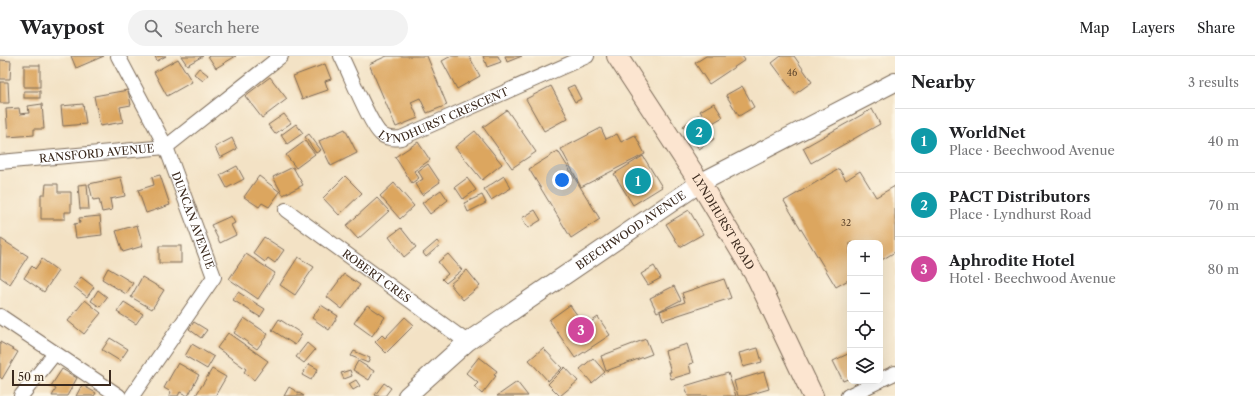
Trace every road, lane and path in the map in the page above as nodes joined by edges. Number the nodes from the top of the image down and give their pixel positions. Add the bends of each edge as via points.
1 (118, 56) edge
2 (281, 56) edge
3 (341, 56) edge
4 (587, 56) edge
5 (617, 56) edge
6 (895, 82) edge
7 (166, 147) junction
8 (0, 162) edge
9 (700, 183) junction
10 (286, 210) dead end
11 (0, 316) edge
12 (467, 342) junction
13 (55, 353) junction
14 (895, 373) edge
15 (883, 379) edge
16 (873, 384) edge
17 (413, 394) edge
18 (21, 396) edge
19 (119, 396) edge
20 (132, 396) edge
21 (814, 396) edge
22 (848, 396) edge

1 - 7 street, DUNCAN AVENUE
2 - 7 street, RANSFORD AVENUE
3 - 4 street, LYNDHURST CRESCENT via 376,129 387,138 394,139
5 - 9 main road, LYNDHURST ROAD
6 - 9 street, BEECHWOOD AVENUE
7 - 8 street, RANSFORD AVENUE
7 - 20 street, DUNCAN AVENUE via 214,277
9 - 12 street, BEECHWOOD AVENUE
9 - 21 main road, LYNDHURST ROAD via 757,278
10 - 12 street, ROBERT CRES
11 - 13 street
12 - 17 street, BEECHWOOD AVENUE
13 - 18 street
13 - 19 street
14 - 15 street
16 - 22 street

